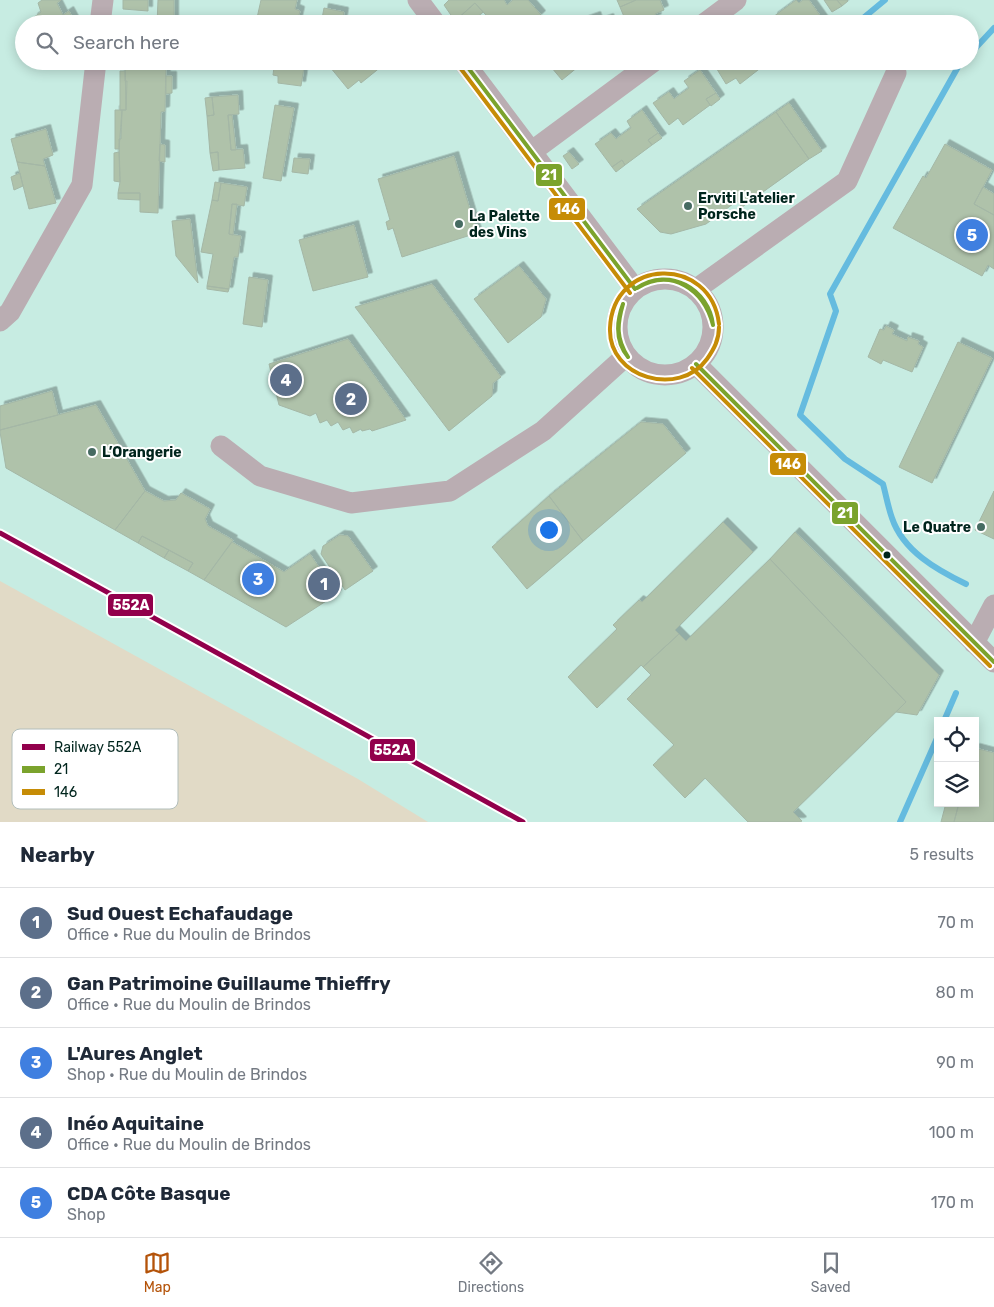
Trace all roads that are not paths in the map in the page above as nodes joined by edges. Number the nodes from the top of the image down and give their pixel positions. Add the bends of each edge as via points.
1 (103, 0) edge
2 (418, 0) edge
3 (736, 0) edge
4 (101, 15) edge
5 (429, 15) edge
6 (716, 15) edge
7 (95, 70) edge
8 (471, 70) edge
9 (642, 70) edge
10 (896, 73) dead end
11 (531, 152) junction
12 (635, 289) junction
13 (694, 290) junction
14 (0, 320) edge
15 (626, 356) junction
16 (696, 364) junction
17 (221, 446) dead end
18 (994, 605) edge
19 (974, 642) junction
20 (994, 662) edge

1 - 4 street
2 - 5 street
3 - 6 street
7 - 14 street via 82,185 10,312
8 - 11 street
9 - 11 street
10 - 13 street via 847,181
11 - 12 street
12 - 13 street via 649,281 665,279 681,282
12 - 15 street via 618,313 616,328
13 - 16 street via 704,300 713,326 711,340
15 - 16 street via 638,367 660,374 683,372
15 - 17 street via 542,431 450,491 351,503 260,476
16 - 19 street
18 - 19 street
19 - 20 street

